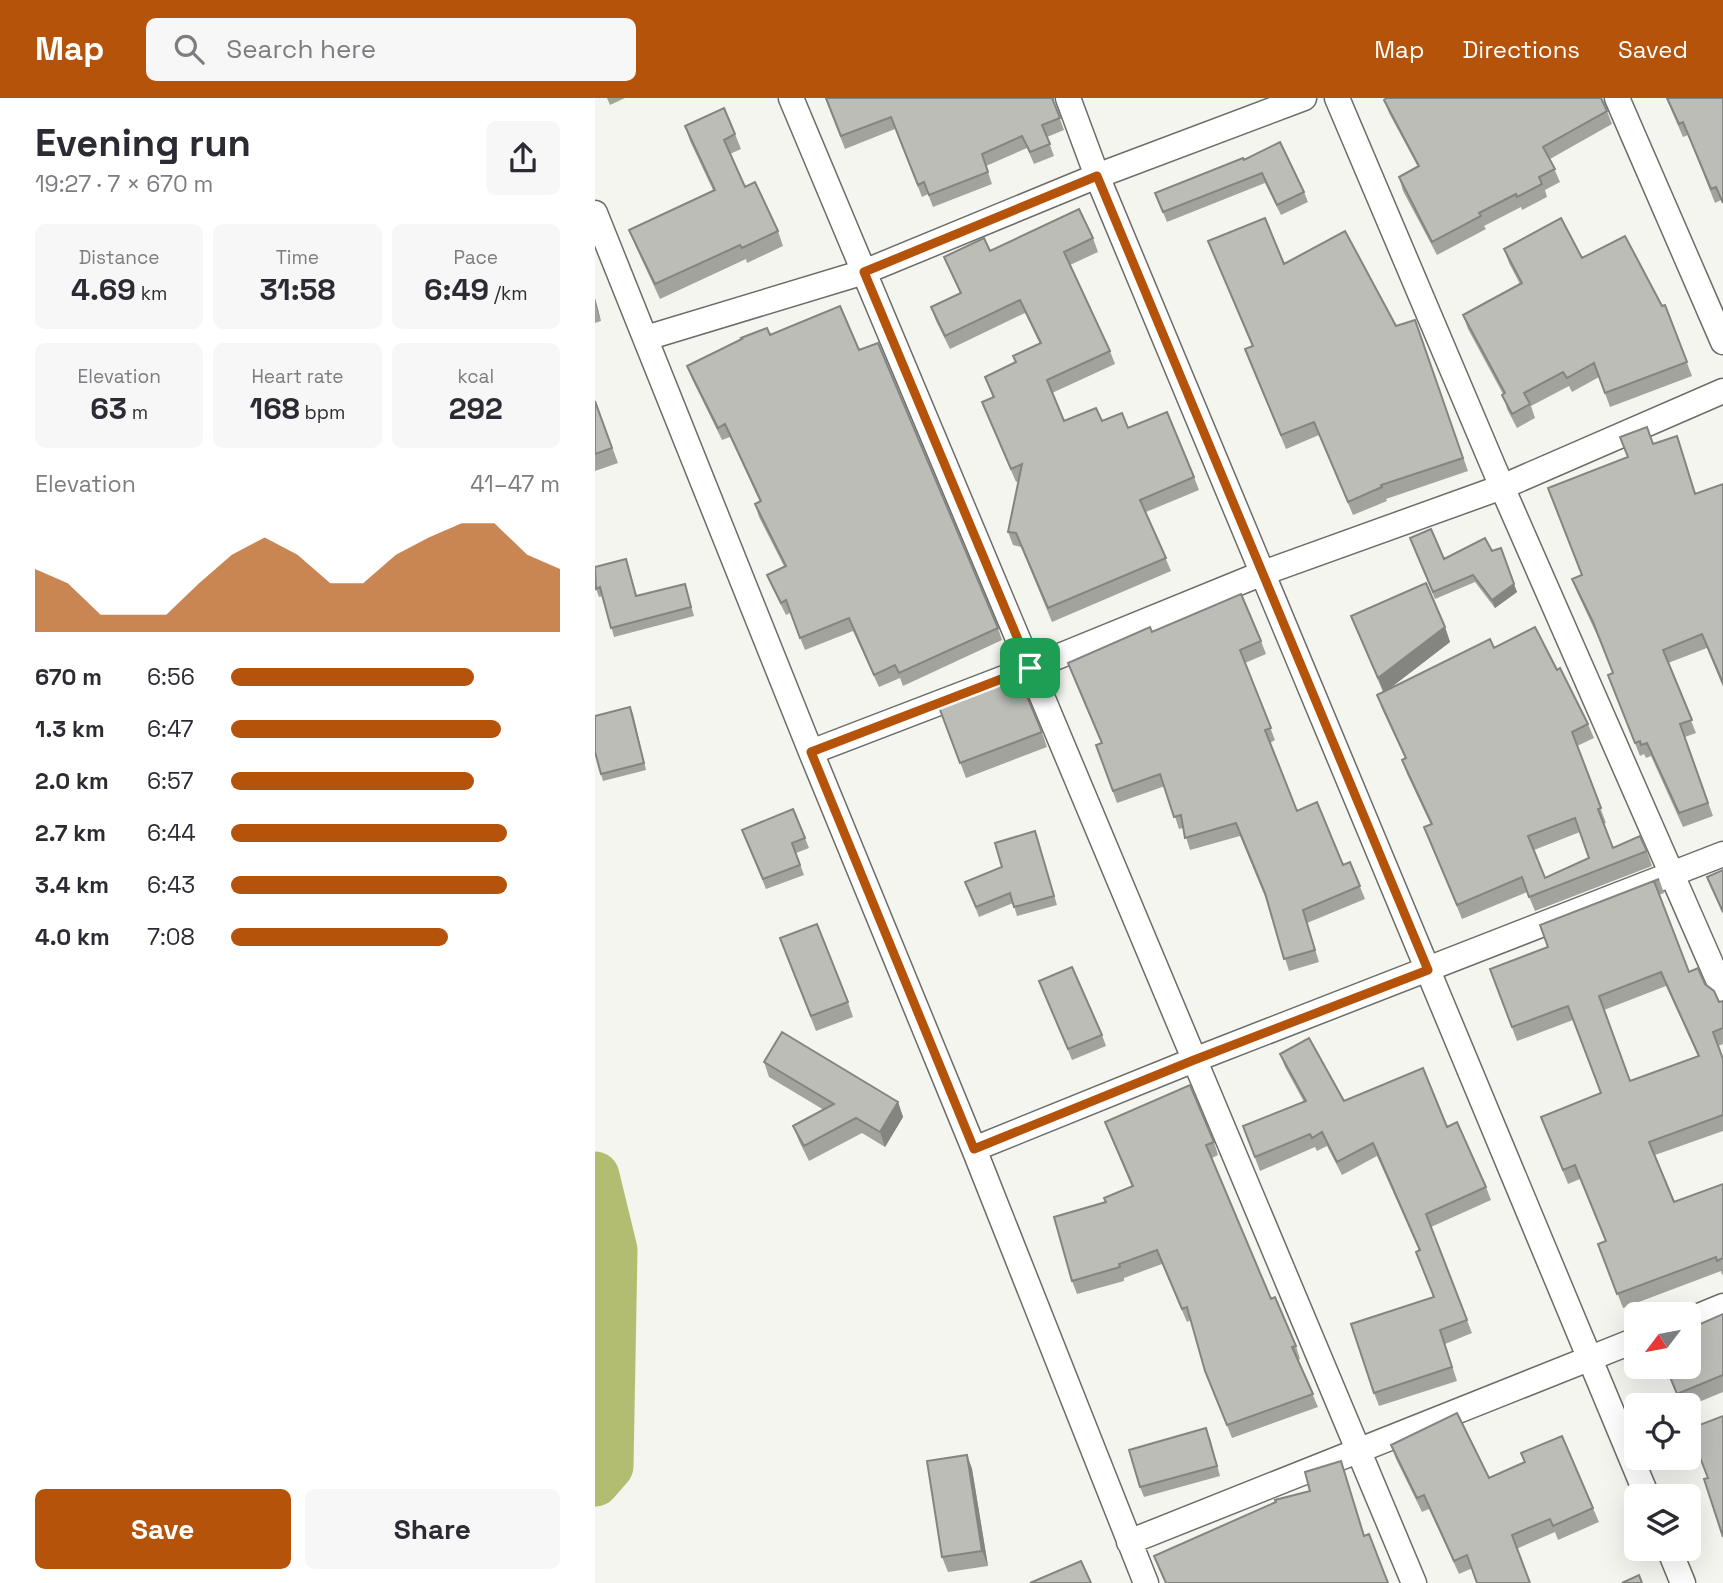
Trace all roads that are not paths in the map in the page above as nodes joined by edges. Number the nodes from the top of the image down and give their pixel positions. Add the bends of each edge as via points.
1 (790, 98) edge
2 (1068, 98) edge
3 (1304, 98) edge
4 (1337, 98) edge
5 (1617, 98) edge
6 (1097, 176) junction
7 (595, 213) edge
8 (864, 272) junction
9 (646, 338) junction
10 (1723, 342) edge
11 (1723, 391) edge
12 (1502, 487) junction
13 (1262, 573) junction
14 (1030, 668) junction
15 (811, 752) junction
16 (1723, 854) edge
17 (1672, 873) junction
18 (1428, 970) junction
19 (1723, 991) edge
20 (1194, 1060) junction
21 (974, 1149) junction
22 (1723, 1306) edge
23 (1701, 1315) edge
24 (1624, 1345) edge
25 (1590, 1359) junction
26 (1358, 1451) junction
27 (1642, 1484) edge
28 (1129, 1542) junction
29 (1674, 1561) edge
30 (1146, 1583) edge
31 (1414, 1583) edge
32 (1683, 1583) edge

1 - 8 street
2 - 6 street
3 - 6 street
4 - 12 street
5 - 10 street
6 - 8 street
6 - 13 street
7 - 9 street
8 - 9 street
8 - 14 street
9 - 15 street
11 - 12 street
12 - 13 street
12 - 17 street
13 - 14 street
13 - 18 street
14 - 15 street
14 - 20 street
15 - 21 street
16 - 17 street
17 - 18 street
17 - 19 street
18 - 20 street
18 - 25 street
20 - 21 street
20 - 26 street
21 - 28 street
22 - 23 street
24 - 25 street
25 - 26 street
25 - 27 street
26 - 28 street
26 - 31 street
28 - 30 street
29 - 32 street

